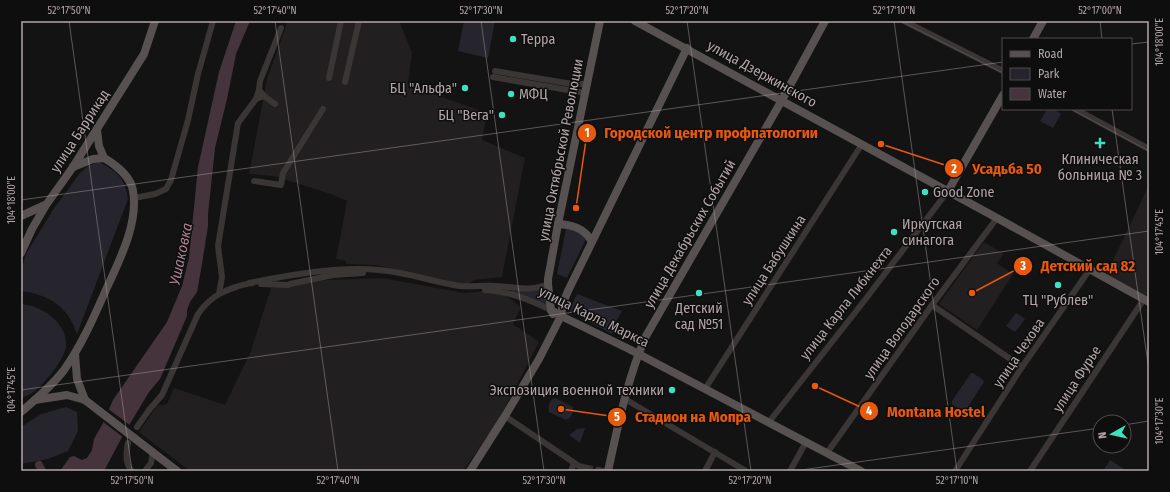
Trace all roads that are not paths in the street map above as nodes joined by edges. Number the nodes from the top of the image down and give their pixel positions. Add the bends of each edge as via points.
1 (156, 21) edge
2 (213, 21) edge
3 (341, 21) edge
4 (359, 21) edge
5 (600, 21) edge
6 (635, 21) edge
7 (825, 21) edge
8 (904, 21) edge
9 (1043, 21) edge
10 (281, 28) dead end
11 (1034, 38) edge
12 (687, 48) junction
13 (495, 70) dead end
14 (1002, 70) edge
15 (493, 77) dead end
16 (329, 78) dead end
17 (345, 82) dead end
18 (587, 84) junction
19 (258, 90) junction
20 (585, 93) junction
21 (264, 96) junction
22 (1002, 97) edge
23 (256, 99) junction
24 (782, 100) junction
25 (275, 104) dead end
26 (1077, 110) edge
27 (322, 111) dead end
28 (97, 130) junction
29 (862, 144) junction
30 (1149, 149) edge
31 (104, 158) junction
32 (73, 167) junction
33 (254, 181) dead end
34 (948, 191) junction
35 (134, 198) junction
36 (46, 205) junction
37 (21, 216) edge
38 (997, 218) junction
39 (558, 224) junction
40 (592, 240) junction
41 (21, 253) edge
42 (1090, 269) junction
43 (288, 276) junction
44 (248, 281) junction
45 (289, 284) junction
46 (548, 284) junction
47 (219, 294) junction
48 (550, 301) junction
49 (1146, 301) edge
50 (563, 303) junction
51 (932, 305) junction
52 (552, 310) junction
53 (561, 316) junction
54 (556, 327) junction
55 (75, 353) junction
56 (638, 354) junction
57 (1022, 367) junction
58 (705, 390) junction
59 (625, 399) junction
60 (35, 400) junction
61 (85, 400) junction
62 (24, 410) edge
63 (505, 416) junction
64 (768, 422) junction
65 (137, 427) dead end
66 (806, 442) junction
67 (128, 443) dead end
68 (152, 452) junction
69 (715, 452) junction
70 (827, 453) junction
71 (574, 463) junction
72 (587, 468) dead end
73 (132, 471) edge
74 (145, 471) edge
75 (177, 471) edge
76 (470, 471) edge
77 (571, 471) edge
78 (608, 471) edge
79 (704, 471) edge
80 (746, 471) edge
81 (790, 471) edge
82 (862, 471) edge
83 (955, 471) edge
84 (1030, 471) edge

1 - 28 main road, улица Баррикад via 144,54
2 - 35 street via 171,180 166,189
3 - 16 street
4 - 17 street
5 - 18 main road, улица Октябрьской Революции
6 - 12 main road, улица Дзержинского
7 - 24 main road, улица Декабрьских Событий
8 - 14 street
9 - 11 main road
10 - 19 street
12 - 24 main road, улица Дзержинского
12 - 40 main road
13 - 18 street via 572,84
15 - 20 street
18 - 20 main road, улица Октябрьской Революции
19 - 21 street
19 - 23 street
20 - 39 main road, улица Октябрьской Революции
21 - 23 street
21 - 25 street
22 - 34 main road, улица Карла Либкнехта
23 - 47 street via 238,123 218,246 222,277
24 - 29 main road, улица Дзержинского
24 - 56 main road, улица Декабрьских Событий
26 - 30 street
27 - 33 street via 283,173 280,185
28 - 31 main road
28 - 32 main road, улица Баррикад
29 - 34 main road, улица Дзержинского
29 - 58 street, улица Бабушкина
31 - 32 main road via 92,159
31 - 35 main road via 126,176
32 - 36 main road, улица Баррикад
34 - 38 main road, улица Дзержинского
34 - 64 street, улица Карла Либкнехта
35 - 55 main road via 130,229 118,263
36 - 37 main road
36 - 41 main road, улица Баррикад
38 - 42 main road, улица Дзержинского
38 - 51 street, улица Володарского
39 - 40 main road via 577,228
39 - 46 main road, улица Октябрьской Революции
40 - 50 main road
42 - 49 main road, улица Дзержинского
42 - 57 street, улица Чехова
43 - 44 street
43 - 45 street via 293,281
43 - 46 street via 360,269 380,270 461,286 525,289
44 - 45 street, улица Карла Маркса
44 - 47 street
45 - 52 street, улица Карла Маркса via 333,275 392,275 456,287 495,290 528,299
46 - 48 main road, улица Октябрьской Революции
47 - 65 street via 205,304 198,314 162,395
48 - 50 main road via 554,306
48 - 52 main road, улица Октябрьской Революции
49 - 84 street, улица Фурье
50 - 53 main road
51 - 57 street
51 - 70 street, улица Володарского
52 - 53 main road, улица Карла Маркса
52 - 54 main road, улица Октябрьской Революции
53 - 54 main road
53 - 56 main road, улица Карла Маркса
54 - 63 main road
55 - 60 main road via 61,373
55 - 61 main road via 77,379
56 - 58 main road, улица Карла Маркса
56 - 59 main road, улица Декабрьских Событий
57 - 83 street, улица Чехова
58 - 64 main road, улица Карла Маркса
59 - 69 street
59 - 78 main road, улица Декабрьских Событий
60 - 61 main road via 65,396
60 - 62 main road
61 - 68 main road
63 - 71 street
63 - 76 main road
64 - 66 main road, улица Карла Маркса
66 - 70 main road, улица Карла Маркса
66 - 81 street
67 - 73 street via 127,460
68 - 74 street via 151,463
68 - 75 main road
69 - 79 street
69 - 80 street
70 - 82 main road, улица Карла Маркса
71 - 72 street
71 - 77 street

